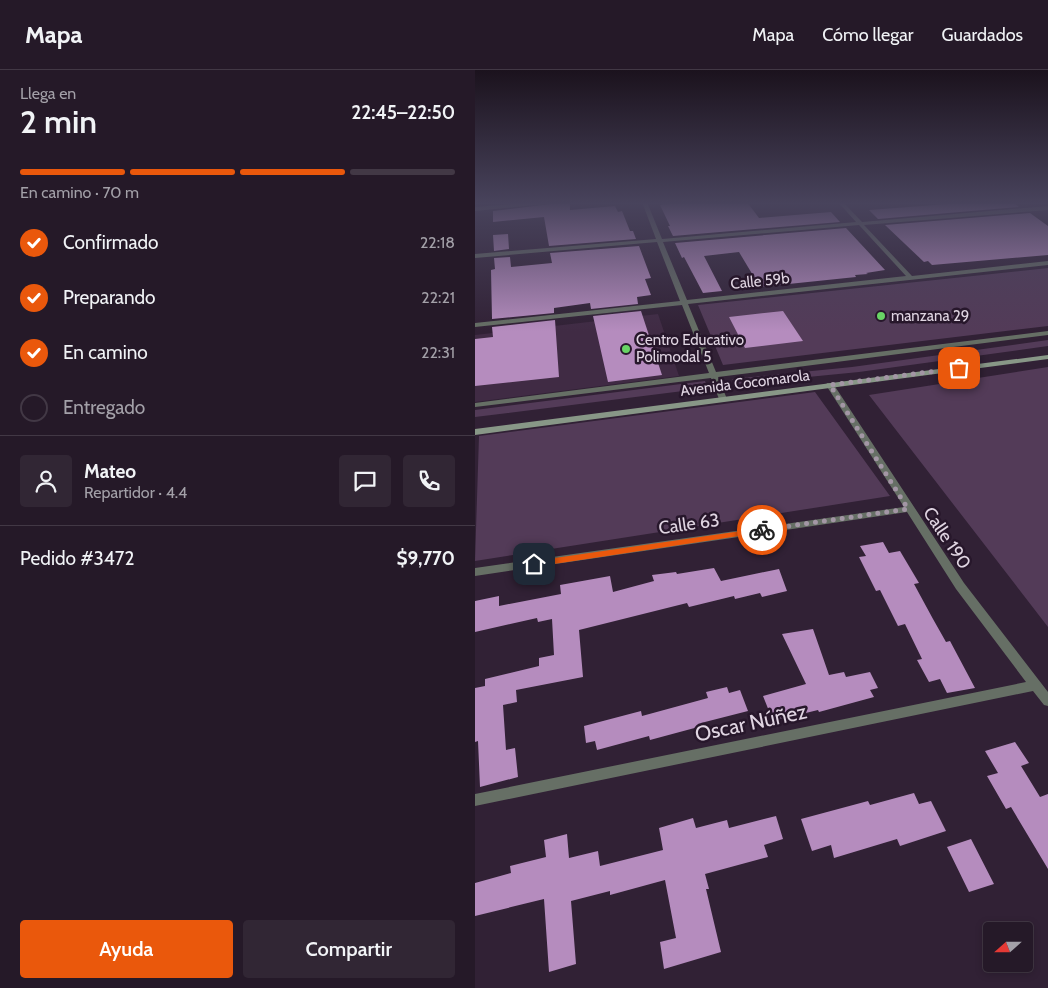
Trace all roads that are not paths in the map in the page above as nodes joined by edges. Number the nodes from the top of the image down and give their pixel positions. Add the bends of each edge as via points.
1 (603, 245) edge
2 (661, 245) edge
3 (880, 245) edge
4 (475, 256) edge
5 (1048, 263) edge
6 (910, 277) junction
7 (684, 302) junction
8 (475, 325) edge
9 (1048, 333) edge
10 (1048, 357) edge
11 (713, 374) junction
12 (830, 385) junction
13 (723, 399) junction
14 (475, 405) edge
15 (475, 432) edge
16 (908, 509) junction
17 (475, 572) edge
18 (1036, 686) junction
19 (1048, 701) edge
20 (475, 800) edge

1 - 4 street
2 - 7 street
3 - 6 street
5 - 6 street, Calle 59b
6 - 7 street, Calle 59b
7 - 8 street, Calle 59b
7 - 11 street
9 - 11 street
10 - 12 main road, Avenida Cocomarola
11 - 13 street
11 - 14 street
12 - 13 main road, Avenida Cocomarola
12 - 16 street, Calle 190
13 - 15 main road, Avenida Cocomarola
16 - 17 street, Calle 63
16 - 18 street, Calle 190 via 960,586
18 - 19 street, Calle 190
18 - 20 street, Oscar Núñez

